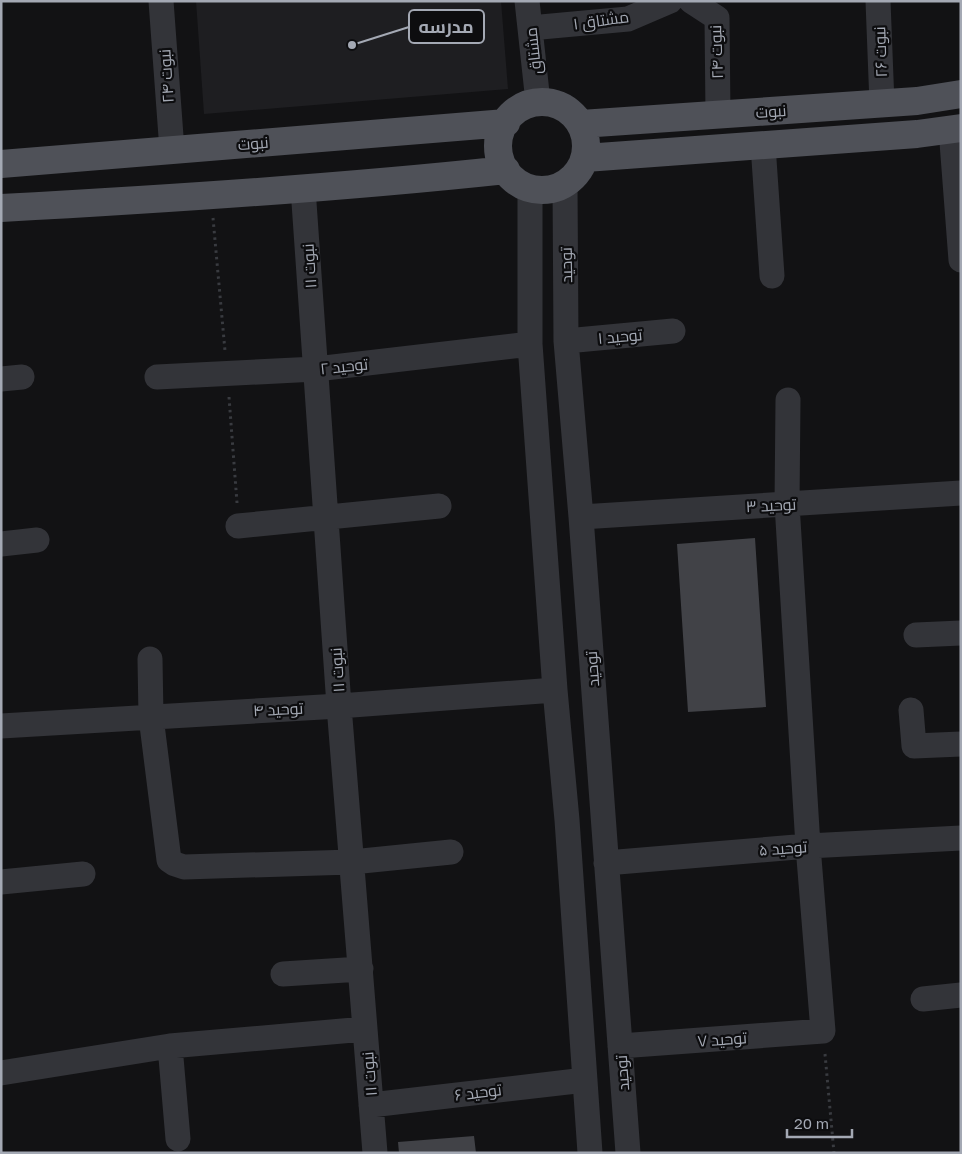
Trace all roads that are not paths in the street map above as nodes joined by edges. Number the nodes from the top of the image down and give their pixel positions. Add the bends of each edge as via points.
1 (161, 1) edge
2 (528, 1) edge
3 (670, 1) edge
4 (691, 1) edge
5 (878, 1) edge
6 (530, 28) junction
7 (956, 91) edge
8 (538, 102) junction
9 (882, 104) junction
10 (718, 115) junction
11 (506, 123) junction
12 (615, 123) junction
13 (581, 124) junction
14 (956, 129) edge
15 (763, 146) junction
16 (172, 150) junction
17 (618, 157) junction
18 (585, 158) junction
19 (1, 164) edge
20 (506, 170) junction
21 (565, 185) junction
22 (303, 188) junction
23 (530, 189) junction
24 (1, 208) edge
25 (961, 260) edge
26 (772, 276) dead end
27 (673, 331) dead end
28 (566, 341) junction
29 (530, 344) junction
30 (316, 369) junction
31 (157, 377) dead end
32 (788, 400) dead end
33 (961, 493) edge
34 (787, 504) junction
35 (439, 506) dead end
36 (581, 517) junction
37 (326, 518) junction
38 (238, 526) dead end
39 (37, 540) dead end
40 (1, 544) edge
41 (961, 633) edge
42 (916, 635) dead end
43 (150, 659) dead end
44 (555, 690) junction
45 (339, 706) junction
46 (911, 710) dead end
47 (151, 717) junction
48 (1, 726) edge
49 (961, 744) edge
50 (604, 818) junction
51 (567, 820) junction
52 (961, 838) edge
53 (808, 846) junction
54 (451, 852) dead end
55 (352, 862) junction
56 (606, 862) junction
57 (83, 874) dead end
58 (1, 882) edge
59 (361, 969) junction
60 (282, 974) dead end
61 (961, 995) edge
62 (923, 999) dead end
63 (365, 1029) junction
64 (170, 1046) junction
65 (620, 1046) junction
66 (1, 1073) edge
67 (585, 1080) junction
68 (371, 1105) junction
69 (178, 1139) dead end
70 (375, 1153) edge
71 (590, 1153) edge
72 (628, 1153) edge

1 - 16 street, نبوت ۲۴
2 - 6 street, مشتاق
3 - 6 street, مشتاق ۱ via 628,19
4 - 10 street, نبوت ۲۴ via 717,18
5 - 9 street, نبوت ۲۶
6 - 8 street, مشتاق
7 - 9 main road, نبوت via 917,101
8 - 11 main road via 521,107
8 - 13 main road via 555,103 570,111
9 - 10 main road, نبوت
10 - 12 main road, نبوت
11 - 16 main road, نبوت
11 - 20 main road via 500,133 498,150
12 - 13 main road, نبوت
12 - 17 main road
13 - 18 main road via 587,141
14 - 15 main road, نبوت
14 - 25 street
15 - 17 main road, نبوت
15 - 26 street
16 - 19 main road, نبوت
17 - 18 main road, نبوت
18 - 21 main road via 578,173
20 - 22 main road
20 - 23 main road via 514,181
21 - 23 main road via 548,190
21 - 28 street, توحید
22 - 24 main road
22 - 30 street, نبوت ۱۱
23 - 29 street
27 - 28 street, توحید ۱
28 - 36 street, توحید
29 - 30 street, توحید ۲
29 - 44 street
30 - 31 street, توحید ۲
30 - 37 street, نبوت ۱۱
32 - 34 street
33 - 34 street, توحید ۳
34 - 36 street, توحید ۳
34 - 53 street
35 - 37 street
36 - 50 street, توحید
37 - 38 street
37 - 45 street, نبوت ۱۱
39 - 40 street
41 - 42 street
43 - 47 street
44 - 45 street, توحید ۴
44 - 51 street
45 - 47 street, توحید ۴
45 - 55 street, نبوت ۱۱
46 - 49 street via 914,746
47 - 48 street, توحید ۴
47 - 55 street via 169,860 184,867
50 - 51 street
50 - 56 street, توحید
51 - 67 street
52 - 53 street, توحید ۵
53 - 56 street, توحید ۵
53 - 65 street, توحید ۷ via 824,1031
54 - 55 street
55 - 59 street, نبوت ۱۱
56 - 65 street, توحید
57 - 58 street
59 - 60 street
59 - 63 street, نبوت ۱۱
61 - 62 street
63 - 64 street
63 - 68 street, نبوت ۱۱
64 - 66 street
64 - 69 street
65 - 72 street, توحید
67 - 68 street, توحید ۶
67 - 71 street
68 - 70 street, نبوت ۱۱

